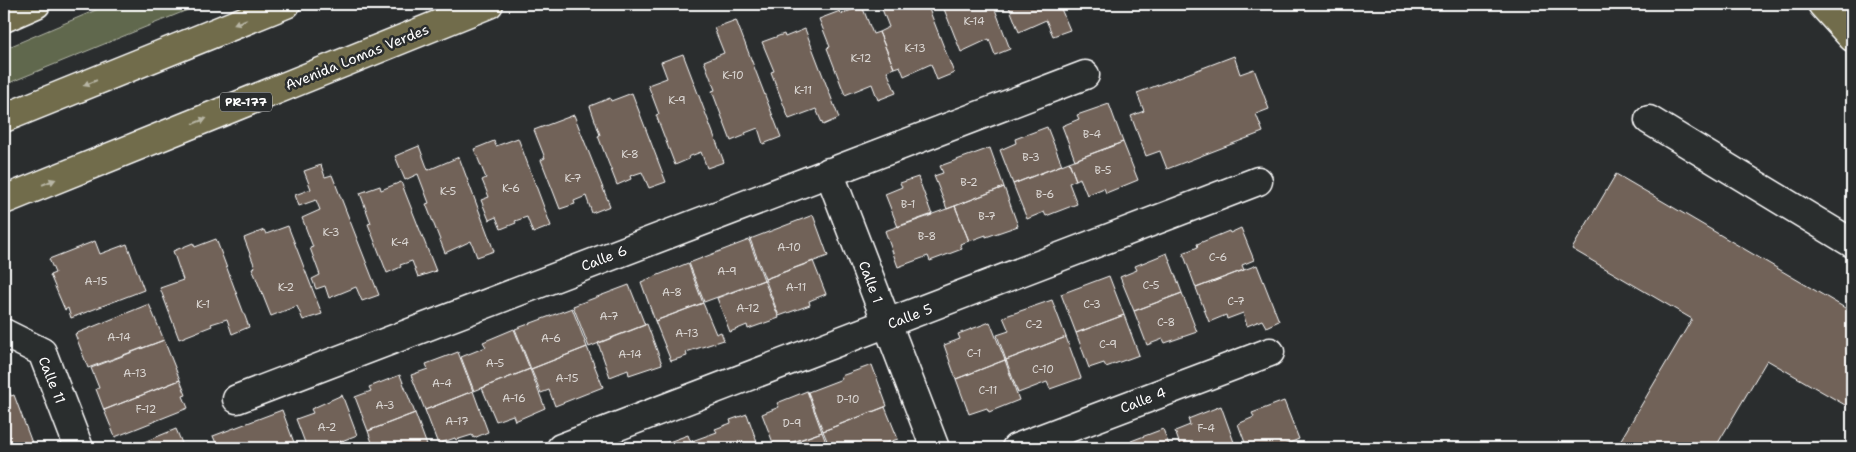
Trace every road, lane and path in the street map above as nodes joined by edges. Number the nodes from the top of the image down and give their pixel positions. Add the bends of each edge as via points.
1 (36, 4) edge
2 (286, 4) edge
3 (489, 4) edge
4 (1822, 4) edge
5 (4, 18) edge
6 (1852, 37) edge
7 (1085, 75) dead end
8 (4, 118) edge
9 (1649, 120) dead end
10 (829, 172) junction
11 (1258, 181) dead end
12 (4, 200) edge
13 (1852, 243) edge
14 (887, 324) junction
15 (4, 333) edge
16 (1270, 352) dead end
17 (237, 399) dead end
18 (79, 448) edge
19 (561, 448) edge
20 (935, 448) edge
21 (1016, 448) edge

1 - 5 highway
2 -> 8 highway
12 -> 3 highway, Avenida Lomas Verdes / PR-177
4 - 6 highway
7 - 10 street, Calle 6
9 - 13 street
10 - 14 street, Calle 1
10 - 17 street, Calle 6
11 - 14 street, Calle 5
14 - 19 street, Calle 5
14 - 20 street, Calle 1
15 - 18 street, Calle 11 via 42,352
16 - 21 street, Calle 4

